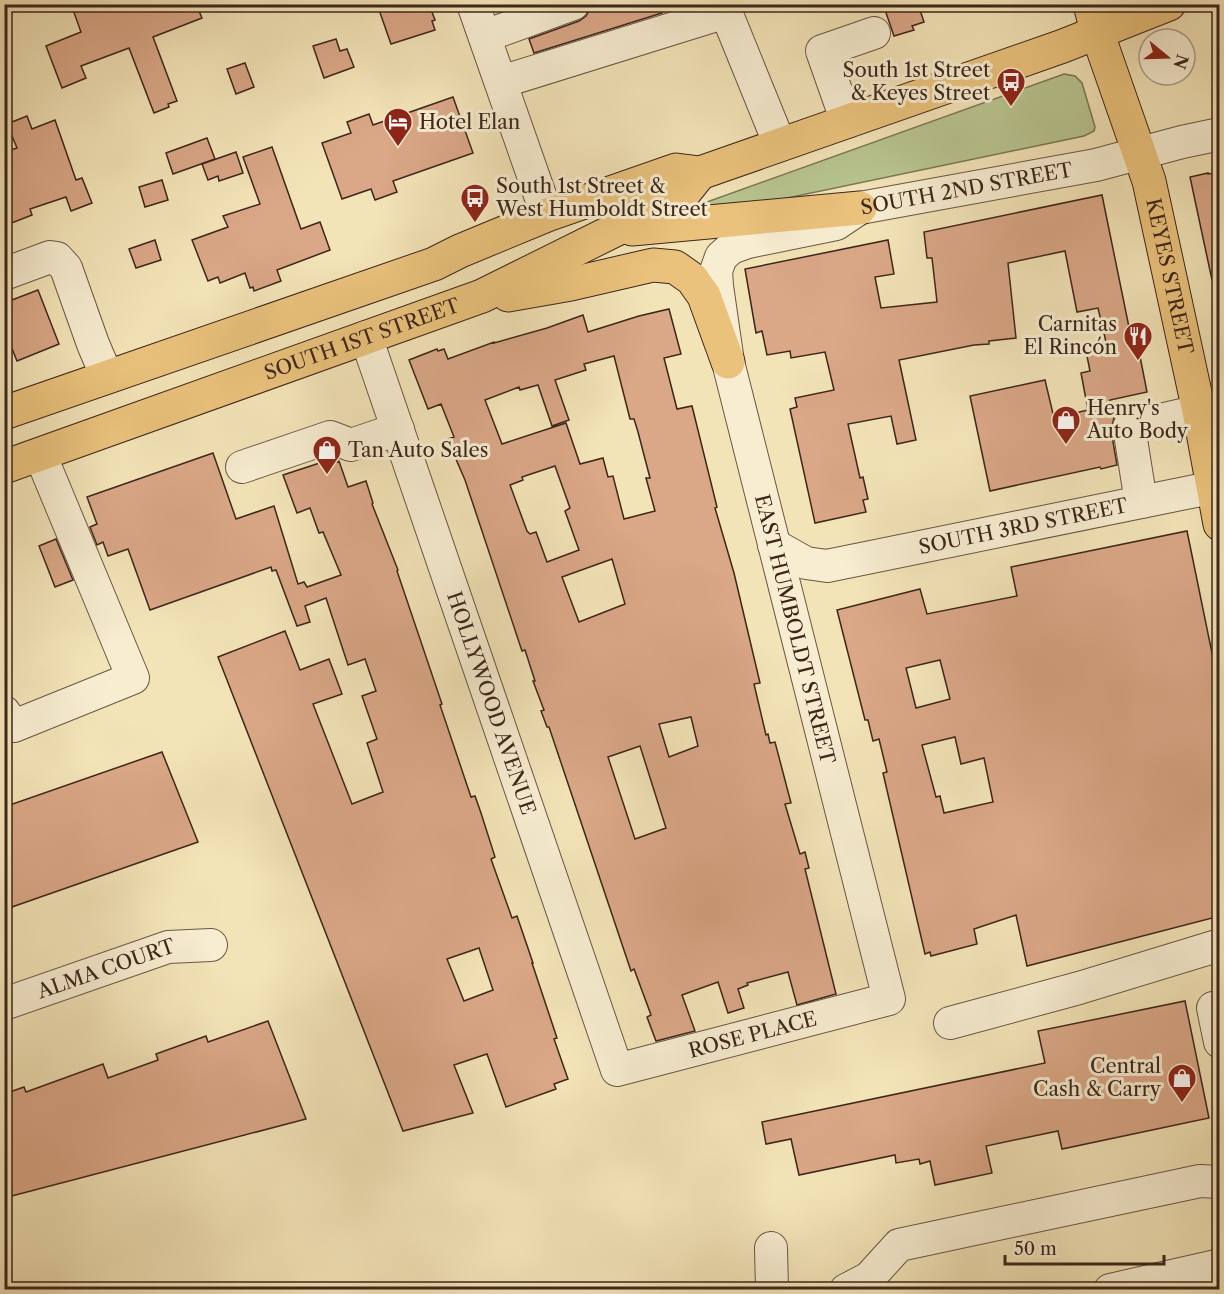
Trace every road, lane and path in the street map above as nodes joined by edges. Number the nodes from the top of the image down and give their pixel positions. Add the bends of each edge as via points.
1 (473, 4) edge
2 (573, 4) edge
3 (1169, 4) edge
4 (1094, 18) edge
5 (873, 33) dead end
6 (485, 36) junction
7 (501, 82) junction
8 (847, 122) junction
9 (1220, 134) edge
10 (780, 145) junction
11 (1140, 155) junction
12 (700, 173) junction
13 (860, 208) junction
14 (547, 215) junction
15 (615, 230) junction
16 (721, 257) joint
17 (434, 264) junction
18 (4, 274) edge
19 (482, 296) junction
20 (366, 337) junction
21 (728, 362) junction
22 (107, 378) junction
23 (1199, 411) junction
24 (4, 413) edge
25 (398, 429) junction
26 (40, 454) junction
27 (4, 467) edge
28 (242, 467) dead end
29 (1216, 487) edge
30 (1141, 502) junction
31 (1220, 525) edge
32 (774, 545) junction
33 (827, 566) junction
34 (792, 618) junction
35 (4, 712) edge
36 (211, 945) dead end
37 (1220, 945) edge
38 (889, 999) joint
39 (4, 1004) edge
40 (1213, 1008) dead end
41 (950, 1023) dead end
42 (1220, 1042) edge
43 (617, 1070) joint
44 (1220, 1182) edge
45 (771, 1248) dead end
46 (1220, 1264) edge
47 (772, 1290) edge
48 (846, 1290) edge
49 (1110, 1290) edge

1 - 6 street
2 - 6 street
3 - 4 main road, SOUTH 1ST STREET
4 - 8 main road, SOUTH 1ST STREET
4 - 11 main road, KEYES STREET
5 - 8 street via 822,51
6 - 7 street
7 - 10 street via 726,12
7 - 14 street
8 - 10 main road, SOUTH 1ST STREET
9 - 11 street, SOUTH 2ND STREET
10 - 12 main road, SOUTH 1ST STREET
11 - 13 street, SOUTH 2ND STREET
11 - 23 main road, KEYES STREET
12 - 14 main road, SOUTH 1ST STREET via 676,170
12 - 15 main road, SOUTH 1ST STREET via 684,193
13 - 15 main road
13 - 16 street, SOUTH 2ND STREET via 836,224 748,242 731,248
14 - 17 main road, SOUTH 1ST STREET
15 - 17 main road via 548,239 465,266
15 - 19 main road, SOUTH 1ST STREET
16 - 21 street, EAST HUMBOLDT STREET via 716,271
17 - 22 main road, SOUTH 1ST STREET
18 - 22 street via 57,258 66,268
19 - 20 main road, SOUTH 1ST STREET
19 - 21 main road via 518,294 653,264 675,267 692,279 704,296
20 - 25 street, HOLLYWOOD AVENUE
20 - 26 main road, SOUTH 1ST STREET
21 - 32 street, EAST HUMBOLDT STREET
22 - 24 main road, SOUTH 1ST STREET
23 - 29 main road, KEYES STREET
23 - 30 street via 1130,427
25 - 28 street via 351,445 330,437
25 - 43 street, HOLLYWOOD AVENUE
26 - 27 main road, SOUTH 1ST STREET
26 - 35 street via 133,678 14,726
29 - 30 street, SOUTH 3RD STREET
29 - 31 main road, KEYES STREET
30 - 33 street, SOUTH 3RD STREET
32 - 33 street via 806,563
32 - 34 street, EAST HUMBOLDT STREET
33 - 34 street via 799,592
34 - 38 street, EAST HUMBOLDT STREET
36 - 39 street, ALMA COURT via 168,947
37 - 41 street
38 - 43 street, ROSE PLACE
40 - 42 street
44 - 48 street via 1200,1181 899,1245 869,1278
45 - 47 street
46 - 49 street

